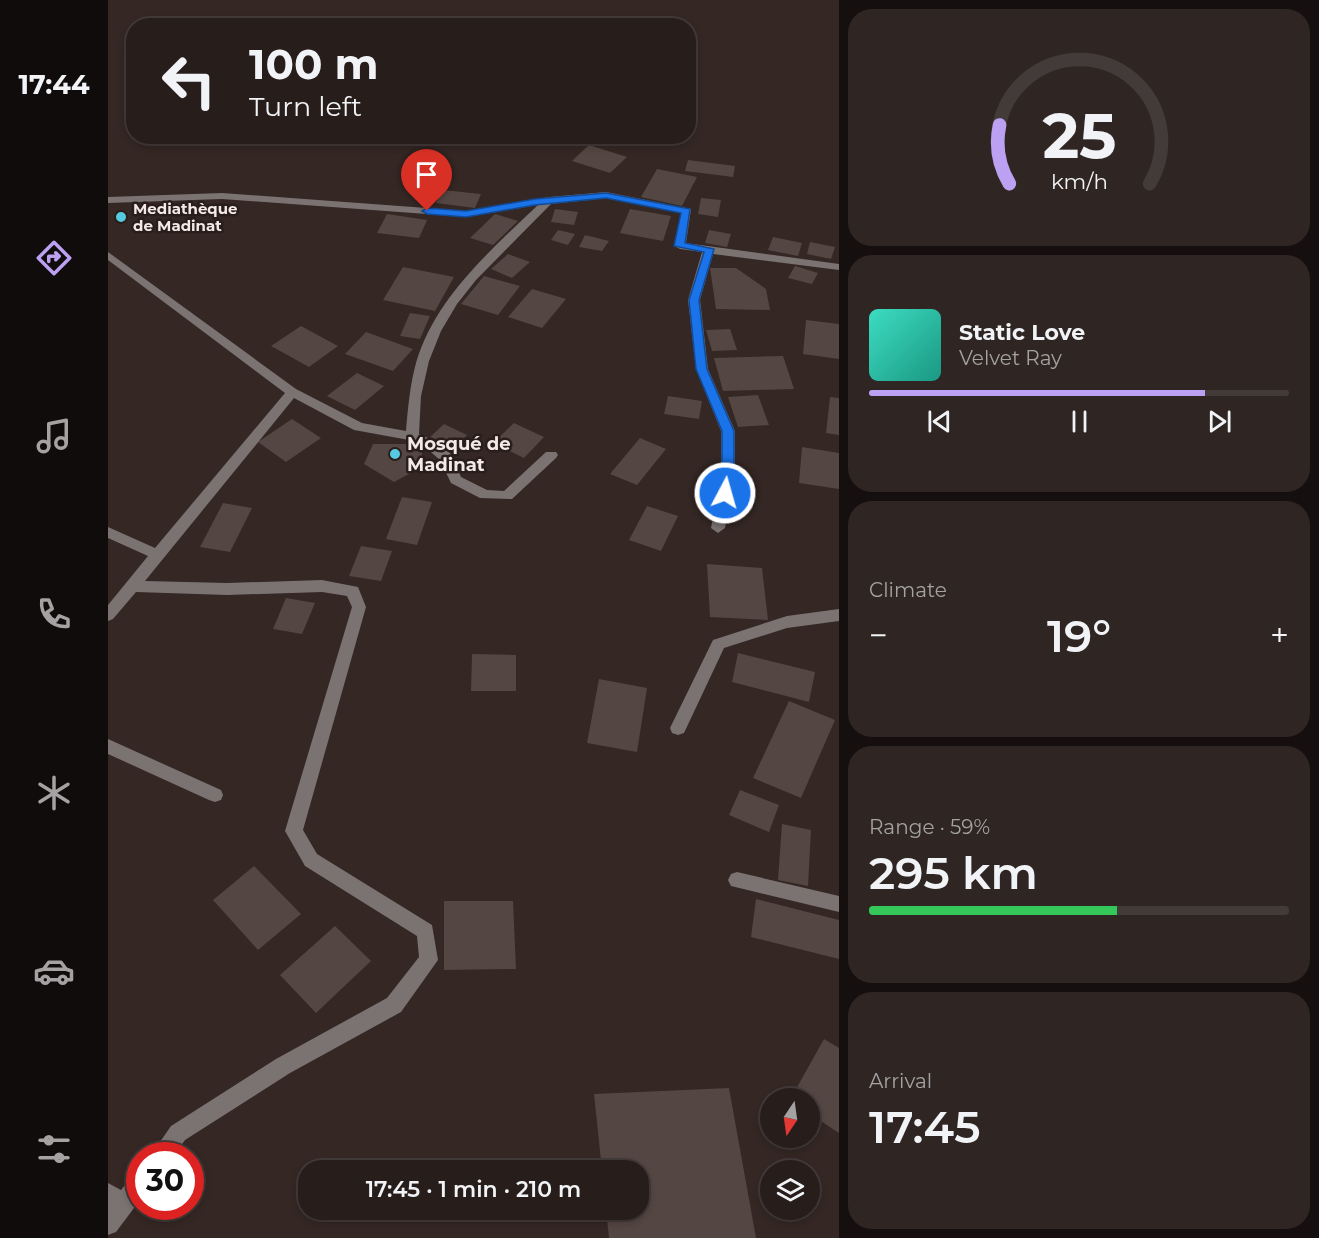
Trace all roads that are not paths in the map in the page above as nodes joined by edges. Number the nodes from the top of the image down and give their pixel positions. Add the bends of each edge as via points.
1 (108, 200) edge
2 (549, 200) junction
3 (709, 249) junction
4 (111, 261) edge
5 (839, 267) edge
6 (292, 392) junction
7 (412, 436) junction
8 (551, 455) dead end
9 (718, 528) dead end
10 (108, 532) edge
11 (158, 555) junction
12 (132, 586) junction
13 (108, 615) edge
14 (839, 615) edge
15 (678, 728) dead end
16 (108, 746) edge
17 (215, 795) dead end
18 (737, 880) dead end
19 (839, 904) edge
20 (171, 1142) edge
21 (115, 1199) edge
22 (108, 1224) edge

1 - 2 street via 222,196 466,214
2 - 3 street via 606,195 687,211 680,246
2 - 7 street via 471,277 439,321 422,360 412,401
3 - 5 street
3 - 9 street via 694,300 702,369 728,431 728,476
4 - 6 street
6 - 7 street via 359,427
6 - 11 street
7 - 8 street via 446,457 456,480 485,495 507,496
10 - 11 street
11 - 12 street
12 - 13 street
12 - 20 street via 322,586 353,591 359,607 294,831 311,860 426,931 429,960 394,1005 264,1078 178,1133
14 - 15 street via 787,622 718,644
16 - 17 street
18 - 19 street
21 - 22 street

